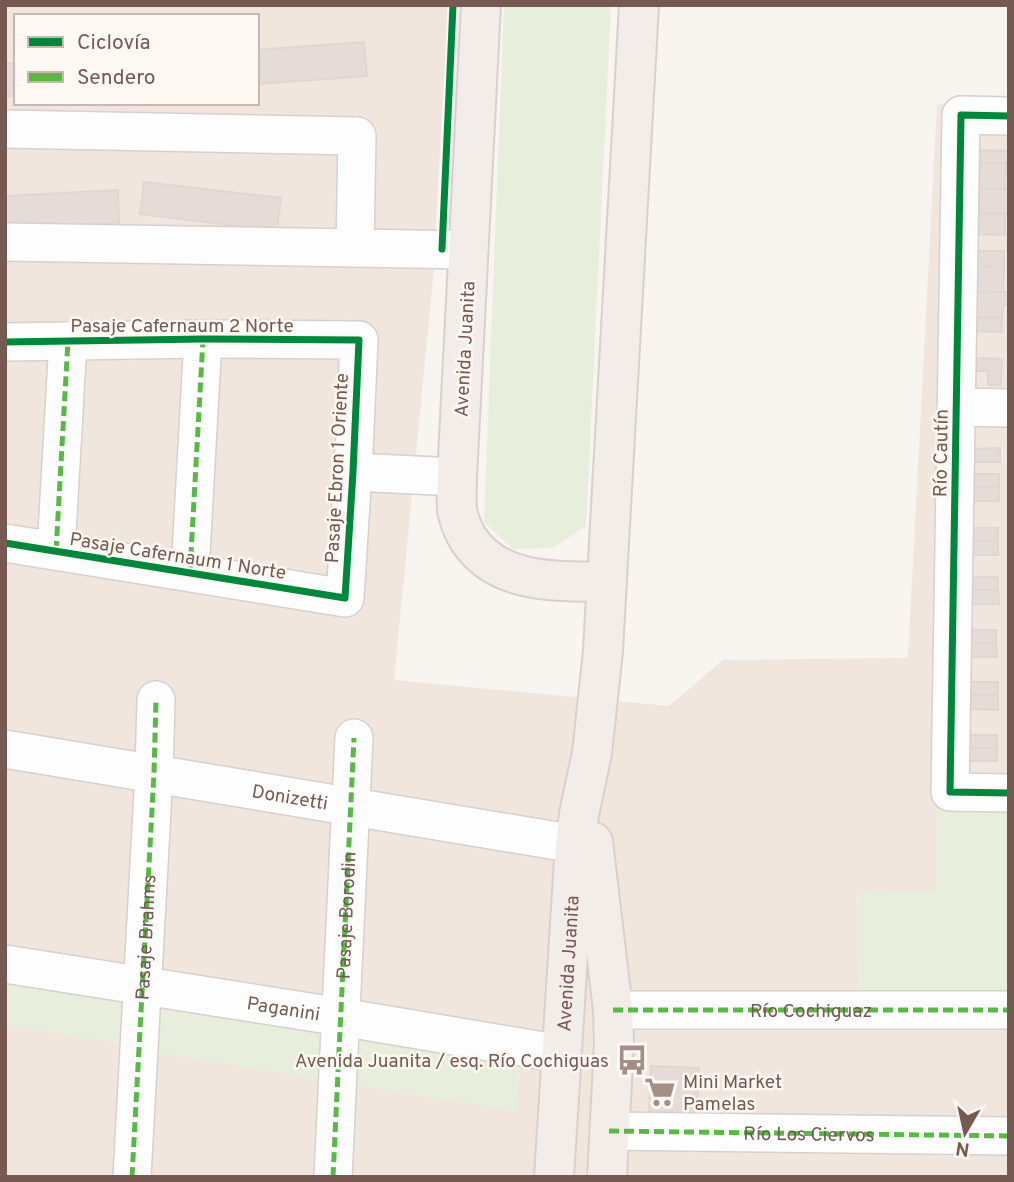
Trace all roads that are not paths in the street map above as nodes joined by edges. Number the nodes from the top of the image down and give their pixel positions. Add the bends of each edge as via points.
1 (481, 5) edge
2 (639, 5) edge
3 (1009, 116) edge
4 (5, 129) edge
5 (5, 242) edge
6 (355, 248) junction
7 (469, 250) junction
8 (203, 339) junction
9 (359, 340) joint
10 (68, 341) junction
11 (5, 342) edge
12 (956, 407) junction
13 (1009, 408) edge
14 (353, 472) junction
15 (457, 477) junction
16 (5, 542) edge
17 (56, 551) junction
18 (190, 572) junction
19 (607, 582) junction
20 (345, 598) joint
21 (156, 700) dead end
22 (354, 738) dead end
23 (5, 749) edge
24 (592, 753) junction
25 (154, 773) junction
26 (1009, 793) edge
27 (350, 807) junction
28 (575, 844) junction
29 (5, 964) edge
30 (143, 986) junction
31 (613, 1010) junction
32 (1009, 1010) edge
33 (341, 1017) junction
34 (561, 1054) junction
35 (609, 1131) junction
36 (1009, 1136) edge
37 (132, 1177) edge
38 (333, 1177) edge
39 (555, 1177) edge
40 (607, 1177) edge

1 - 7 main road, Avenida Juanita
2 - 19 main road, Avenida Juanita
3 - 12 street, Río Cautín via 961,115
4 - 6 street via 357,136
5 - 6 street
6 - 7 street
7 - 15 main road, Avenida Juanita
8 - 9 street, Pasaje Cafernaum 2 Norte
8 - 10 street, Pasaje Cafernaum 2 Norte
8 - 18 street
9 - 14 street, Pasaje Ebron 1 Oriente
10 - 11 street, Pasaje Cafernaum 2 Norte
10 - 17 street
12 - 13 street
12 - 26 street, Río Cautín via 950,792
14 - 15 street
14 - 20 street, Pasaje Ebron 1 Oriente
15 - 19 main road, Avenida Juanita via 460,522 473,546 493,564 520,576
16 - 17 street, Pasaje Cafernaum 1 Norte
17 - 18 street, Pasaje Cafernaum 1 Norte
18 - 20 street, Pasaje Cafernaum 1 Norte
19 - 24 main road, Avenida Juanita
21 - 25 street, Pasaje Brahms
22 - 27 street, Pasaje Borodin
23 - 25 street, Donizetti
24 - 28 main road, Avenida Juanita
24 - 31 main road, Avenida Juanita via 594,862
25 - 27 street, Donizetti
25 - 30 street, Pasaje Brahms
27 - 28 street, Donizetti
27 - 33 street, Pasaje Borodin
28 - 34 main road, Avenida Juanita
29 - 30 street, Paganini
30 - 33 street, Paganini
30 - 37 street, Pasaje Brahms
31 - 32 street, Río Cochiguaz
31 - 35 main road, Avenida Juanita
33 - 34 street, Paganini
33 - 38 street, Pasaje Borodin
34 - 39 main road, Avenida Juanita
35 - 36 street, Río Los Ciervos
35 - 40 main road, Avenida Juanita

